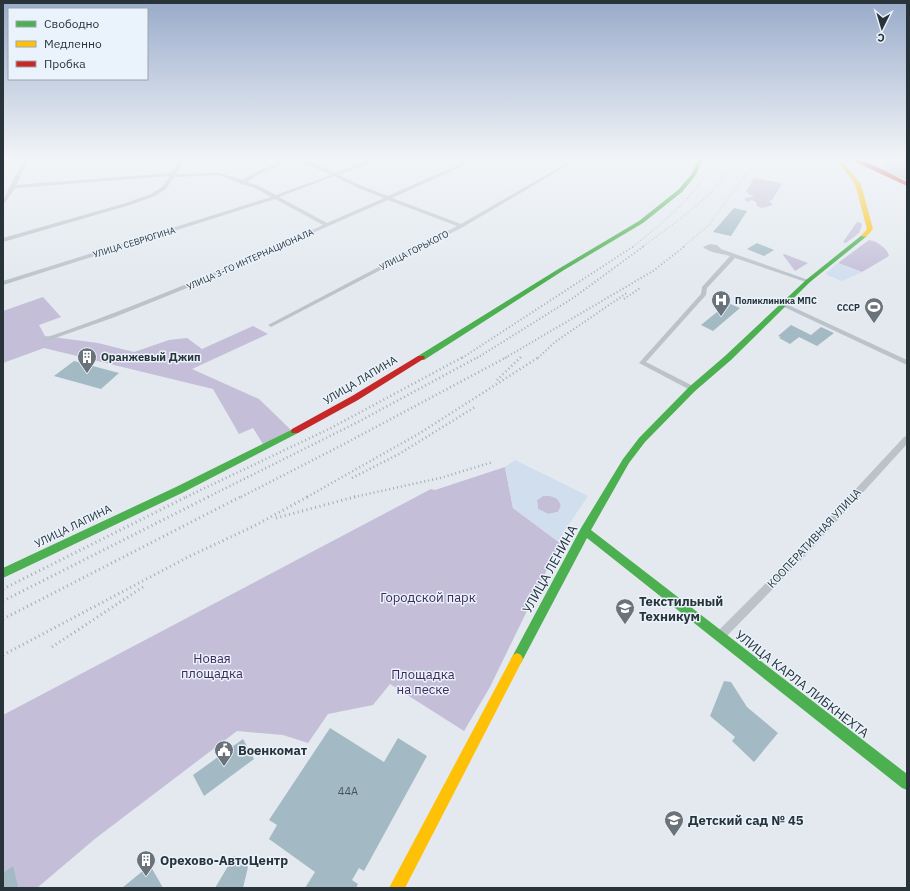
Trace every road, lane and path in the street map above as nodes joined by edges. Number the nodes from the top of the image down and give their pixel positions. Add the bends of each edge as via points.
1 (138, 201) edge
2 (265, 201) edge
3 (282, 201) edge
4 (384, 201) edge
5 (392, 201) edge
6 (505, 201) edge
7 (667, 201) edge
8 (862, 201) edge
9 (326, 225) junction
10 (461, 226) junction
11 (3, 240) edge
12 (718, 250) dead end
13 (734, 256) junction
14 (808, 281) junction
15 (3, 283) edge
16 (784, 305) junction
17 (271, 325) dead end
18 (44, 340) dead end
19 (907, 363) edge
20 (692, 389) junction
21 (907, 439) edge
22 (585, 532) junction
23 (3, 574) edge
24 (720, 636) junction
25 (907, 783) edge
26 (397, 888) edge

1 - 11 street
2 - 15 street, УЛИЦА СЕВРЮГИНА
3 - 9 street
4 - 9 street, УЛИЦА 3-ГО ИНТЕРНАЦИОНАЛА
5 - 10 street
6 - 10 street, УЛИЦА ГОРЬКОГО
7 - 23 main road, УЛИЦА ЛАПИНА via 647,219 583,255 358,396 285,437
8 - 14 main road, УЛИЦА ЛЕНИНА via 870,229 861,240
9 - 18 street, УЛИЦА 3-ГО ИНТЕРНАЦИОНАЛА via 212,276
10 - 17 street, УЛИЦА ГОРЬКОГО
12 - 13 street
13 - 14 street
13 - 20 street via 704,288 704,294 642,363
14 - 16 main road, УЛИЦА ЛЕНИНА
16 - 19 street
16 - 20 main road, УЛИЦА ЛЕНИНА
20 - 22 main road, УЛИЦА ЛЕНИНА via 642,440 626,461
21 - 24 street, КООПЕРАТИВНАЯ УЛИЦА via 799,556
22 - 24 main road, УЛИЦА КАРЛА ЛИБКНЕХТА
22 - 26 main road, УЛИЦА ЛЕНИНА
24 - 25 main road, УЛИЦА КАРЛА ЛИБКНЕХТА

